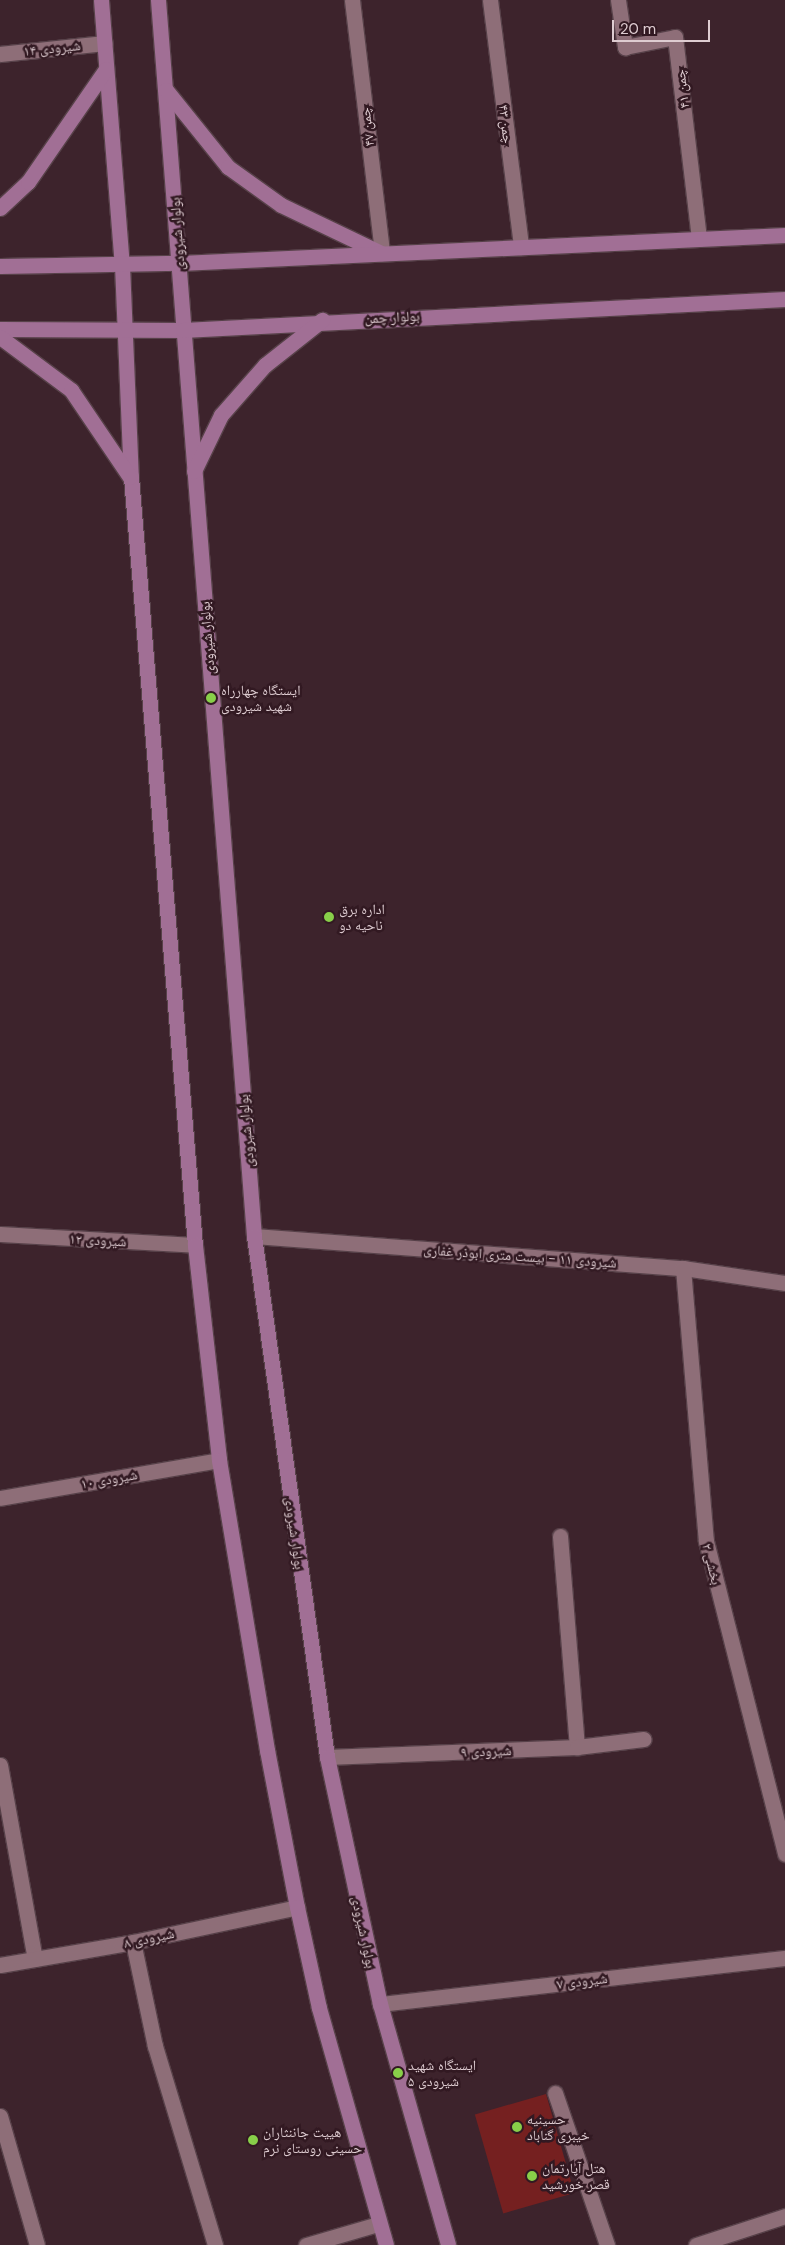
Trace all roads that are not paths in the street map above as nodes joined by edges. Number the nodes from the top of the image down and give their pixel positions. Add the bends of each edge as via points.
1 (101, 0) edge
2 (158, 0) edge
3 (352, 0) edge
4 (490, 0) edge
5 (618, 0) edge
6 (104, 43) junction
7 (0, 54) edge
8 (106, 69) junction
9 (166, 90) junction
10 (0, 208) edge
11 (785, 235) edge
12 (699, 239) junction
13 (521, 247) junction
14 (382, 253) junction
15 (180, 263) junction
16 (122, 265) junction
17 (0, 266) edge
18 (785, 298) edge
19 (322, 320) junction
20 (0, 329) edge
21 (183, 330) junction
22 (125, 332) junction
23 (0, 337) edge
24 (194, 472) junction
25 (131, 477) junction
26 (0, 1234) edge
27 (254, 1236) junction
28 (196, 1245) junction
29 (683, 1268) junction
30 (785, 1283) edge
31 (219, 1460) junction
32 (0, 1498) edge
33 (560, 1536) dead end
34 (644, 1739) dead end
35 (577, 1747) junction
36 (328, 1757) junction
37 (0, 1765) edge
38 (785, 1854) edge
39 (297, 1907) junction
40 (133, 1942) junction
41 (785, 1958) edge
42 (35, 1959) junction
43 (0, 1965) edge
44 (380, 2004) junction
45 (555, 2093) dead end
46 (0, 2116) edge
47 (785, 2216) edge
48 (378, 2224) junction
49 (37, 2245) edge
50 (215, 2245) edge
51 (306, 2245) edge
52 (386, 2245) edge
53 (448, 2245) edge
54 (606, 2245) edge
55 (696, 2245) edge

1 - 6 main road
2 - 9 main road, بولوار شیرودی
3 - 14 street, چمن ۴۷
4 - 13 street, چمن ۴۳
5 - 12 street, چمن ۴۱ via 625,47 675,37
6 - 7 street, شیرودی ۱۴
6 - 8 main road
8 - 10 main road via 28,182
8 - 16 main road
9 - 14 main road via 228,167 281,205
9 - 15 main road, بولوار شیرودی
11 - 12 main road
12 - 13 main road
13 - 14 main road
14 - 15 main road
15 - 16 main road
15 - 21 main road, بولوار شیرودی
16 - 17 main road
16 - 22 main road
18 - 19 main road, بولوار چمن
19 - 21 main road, بولوار چمن
19 - 24 main road via 265,365 221,415
20 - 22 main road, بولوار چمن
21 - 22 main road, بولوار چمن
21 - 24 main road, بولوار شیرودی
22 - 25 main road
23 - 25 main road via 71,390
24 - 27 main road, بولوار شیرودی
25 - 28 main road
26 - 28 street, شیرودی ۱۲
27 - 29 street, شیرودی ۱۱ - بیست متری ابوذر غفاری
27 - 36 main road, بولوار شیرودی
28 - 31 main road
29 - 30 street, شیرودی ۱۱ - بیست متری ابوذر غفاری
29 - 38 street, بخشی ۲ via 706,1541
31 - 32 street, شیرودی ۱۰
31 - 39 main road via 267,1750
33 - 35 street
34 - 35 street, شیرودی ۹
35 - 36 street, شیرودی ۹
36 - 44 main road, بولوار شیرودی
37 - 42 street
39 - 40 street, شیرودی ۸
39 - 48 main road via 319,2008
40 - 42 street, شیرودی ۸
40 - 50 street via 155,2046
41 - 44 street, شیرودی ۷
42 - 43 street, شیرودی ۸
44 - 53 main road, بولوار شیرودی
45 - 54 street
46 - 49 street
47 - 55 street
48 - 51 street
48 - 52 main road

